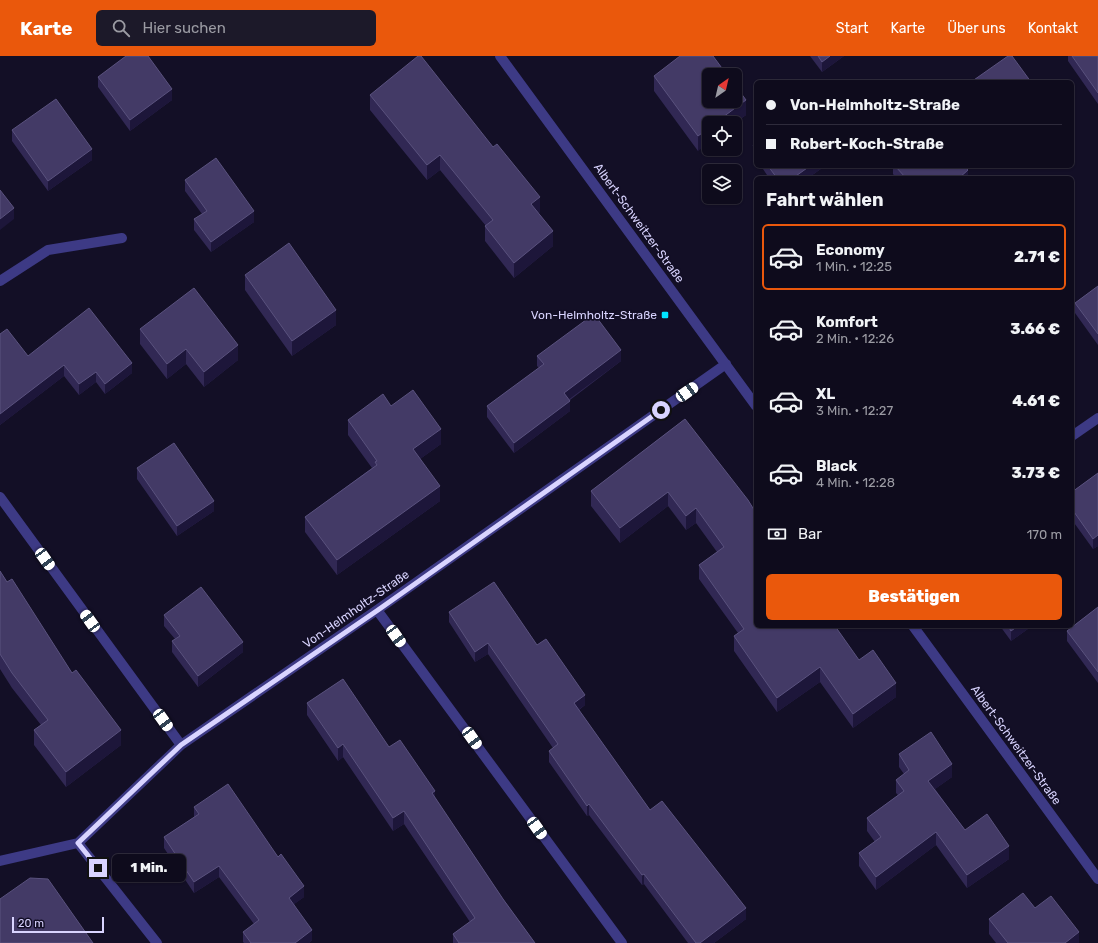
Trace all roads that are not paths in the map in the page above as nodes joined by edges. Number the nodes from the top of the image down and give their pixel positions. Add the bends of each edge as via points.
1 (500, 56) edge
2 (122, 238) dead end
3 (0, 281) edge
4 (726, 364) junction
5 (754, 403) edge
6 (1098, 418) edge
7 (1074, 435) edge
8 (0, 497) edge
9 (378, 610) junction
10 (914, 628) edge
11 (181, 745) junction
12 (78, 843) junction
13 (0, 861) edge
14 (1098, 878) edge
15 (157, 943) edge
16 (622, 943) edge

1 - 4 street, Albert-Schweitzer-Straße
2 - 3 street via 48,250
4 - 5 street, Albert-Schweitzer-Straße
4 - 9 street, Von-Helmholtz-Straße
6 - 7 street
8 - 11 street
9 - 11 street, Von-Helmholtz-Straße
9 - 16 street
10 - 14 street, Albert-Schweitzer-Straße
11 - 12 street, Von-Helmholtz-Straße
12 - 13 street
12 - 15 street

